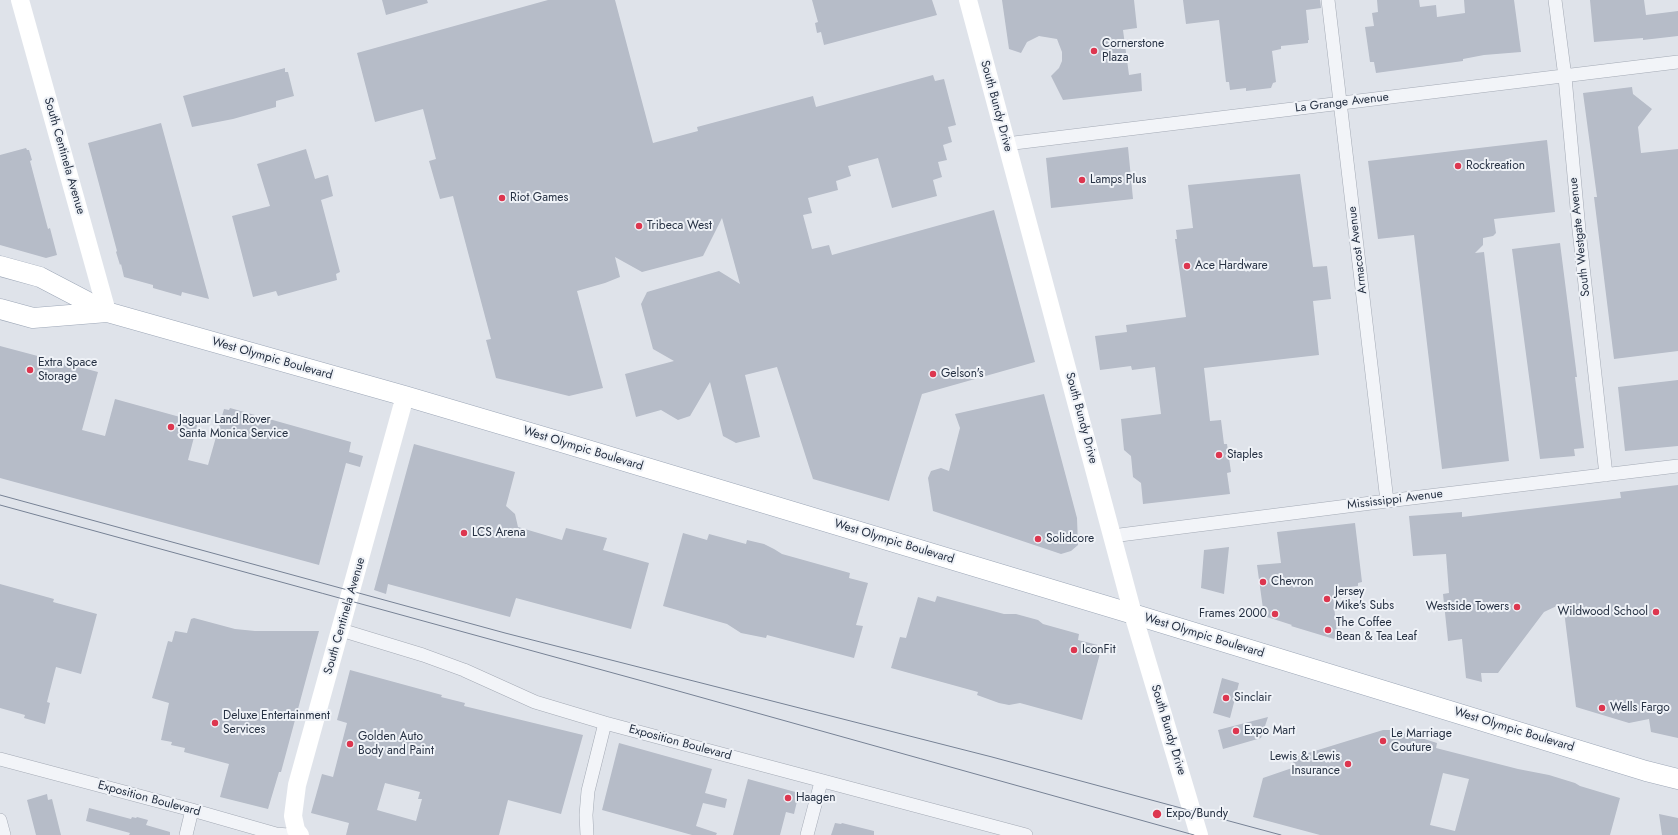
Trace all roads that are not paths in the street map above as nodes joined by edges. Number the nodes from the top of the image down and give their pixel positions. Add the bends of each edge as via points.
1 (20, 0) edge
2 (968, 0) edge
3 (1328, 0) edge
4 (1555, 0) edge
5 (1678, 62) edge
6 (1565, 77) junction
7 (1341, 103) junction
8 (1006, 144) junction
9 (0, 266) edge
10 (0, 309) edge
11 (107, 312) junction
12 (405, 396) junction
13 (1678, 466) edge
14 (1606, 475) junction
15 (1387, 500) junction
16 (1112, 536) junction
17 (1133, 614) junction
18 (341, 630) junction
19 (605, 723) junction
20 (0, 759) edge
21 (1678, 779) edge
22 (821, 782) junction
23 (192, 810) junction
24 (0, 820) edge
25 (298, 832) edge
26 (4, 835) edge
27 (186, 835) edge
28 (587, 835) edge
29 (807, 835) edge
30 (1026, 835) edge
31 (1199, 835) edge

1 - 11 main road, South Centinela Avenue
2 - 8 main road, South Bundy Drive
3 - 7 street, Armacost Avenue
4 - 6 street, South Westgate Avenue
5 - 6 street, La Grange Avenue
6 - 7 street, La Grange Avenue
6 - 14 street, South Westgate Avenue
7 - 8 street, La Grange Avenue
7 - 15 street, Armacost Avenue
8 - 16 main road, South Bundy Drive
9 - 11 main road via 40,277
10 - 11 main road via 33,318
11 - 12 main road, West Olympic Boulevard
12 - 17 main road, West Olympic Boulevard
12 - 18 main road, South Centinela Avenue
13 - 14 street, Mississippi Avenue
14 - 15 street, Mississippi Avenue
15 - 16 street, Mississippi Avenue
16 - 17 main road, South Bundy Drive
17 - 21 main road, West Olympic Boulevard
17 - 31 main road, South Bundy Drive
18 - 19 street, Exposition Boulevard via 423,655 464,670 535,702
18 - 25 main road, South Centinela Avenue via 297,785 293,816
19 - 22 street, Exposition Boulevard
19 - 28 street via 588,792
20 - 23 street, Exposition Boulevard
22 - 29 street
22 - 30 street, Exposition Boulevard
23 - 25 street, Exposition Boulevard via 276,834 288,835
23 - 27 street
24 - 26 street

